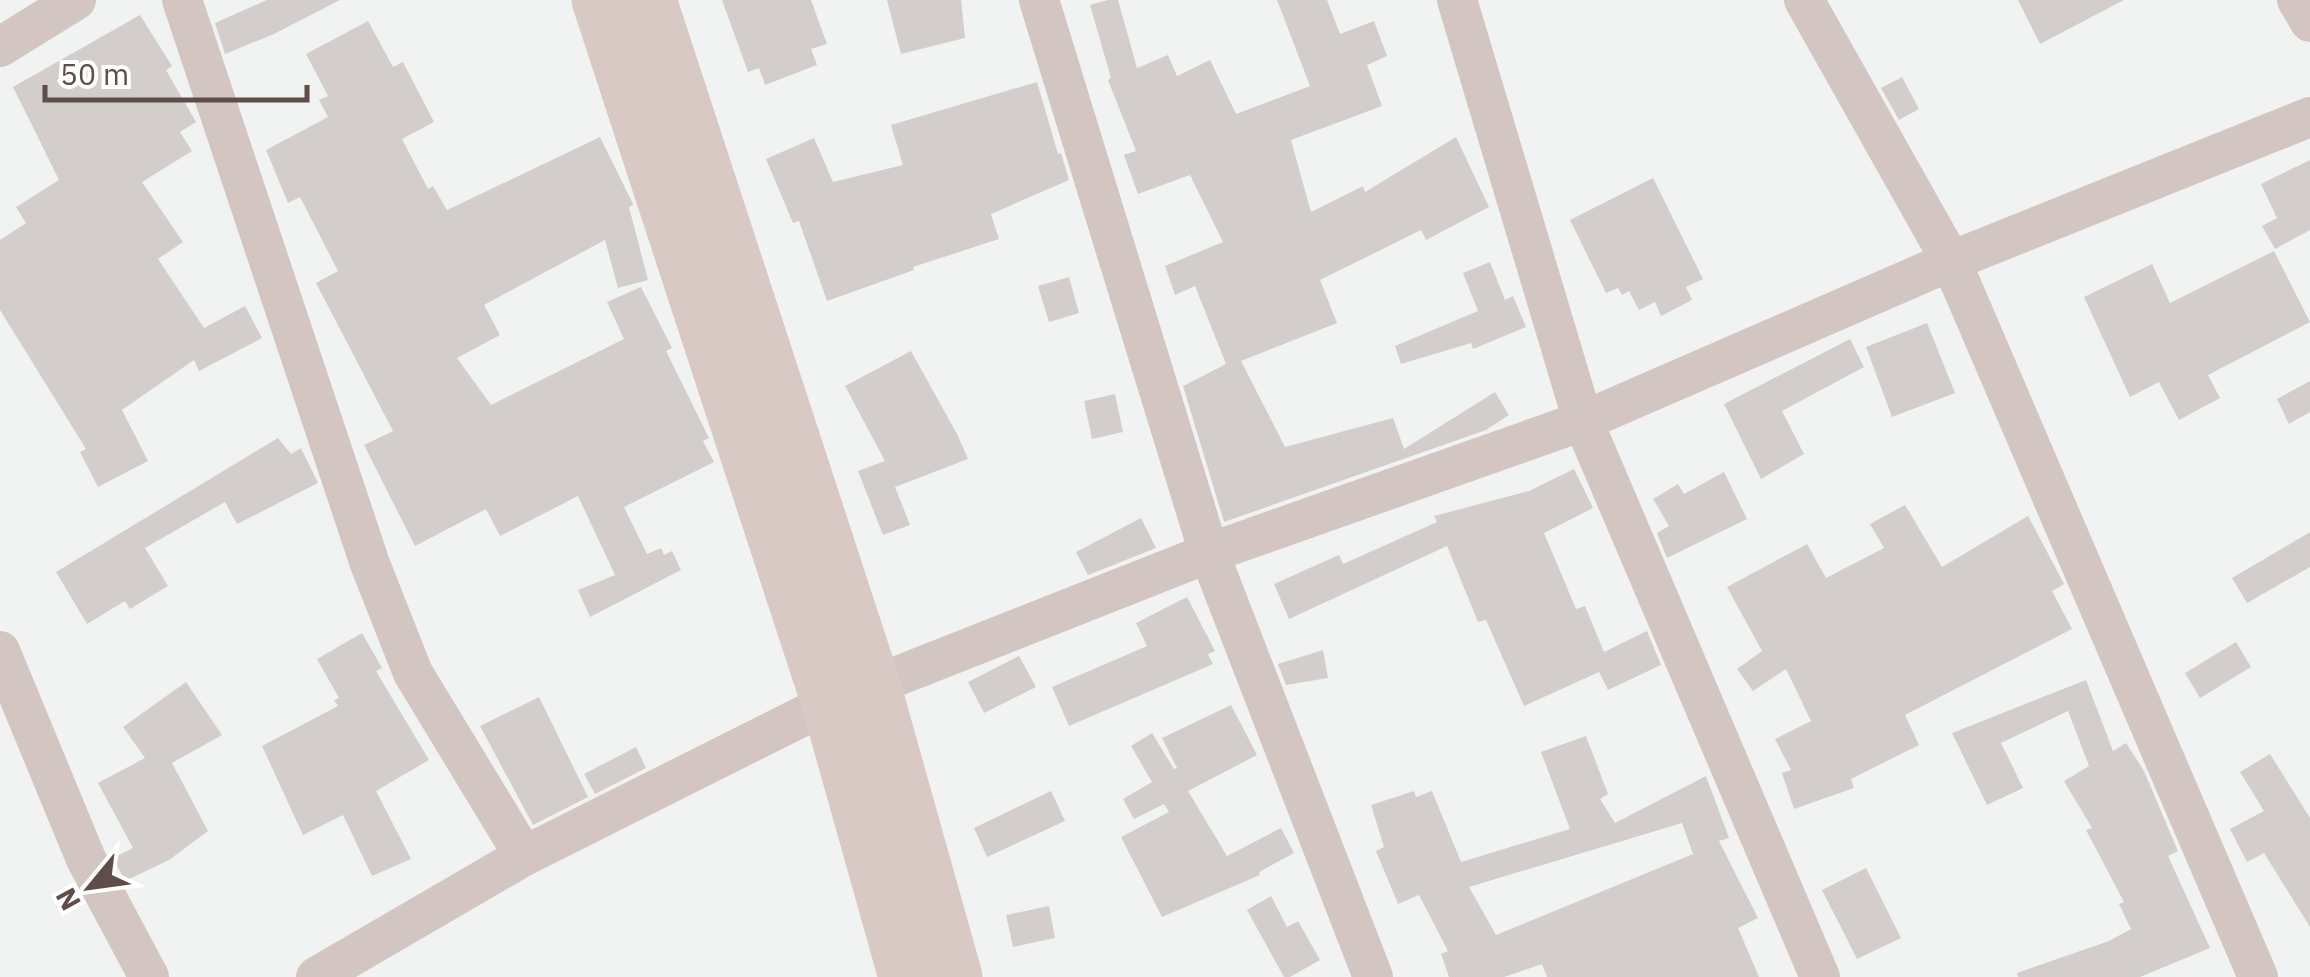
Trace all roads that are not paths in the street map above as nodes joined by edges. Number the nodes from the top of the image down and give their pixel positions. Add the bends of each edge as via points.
1 (76, 0) edge
2 (182, 0) edge
3 (599, 0) edge
4 (649, 0) edge
5 (1039, 0) edge
6 (1457, 0) edge
7 (1804, 0) edge
8 (2297, 0) edge
9 (2310, 22) edge
10 (0, 46) edge
11 (2310, 117) edge
12 (1950, 261) junction
13 (1583, 421) junction
14 (1209, 553) junction
15 (0, 651) edge
16 (851, 694) junction
17 (524, 856) junction
18 (148, 977) edge
19 (316, 977) edge
20 (906, 977) edge
21 (956, 977) edge
22 (1373, 977) edge
23 (1820, 977) edge
24 (2258, 977) edge

1 - 10 street
2 - 17 street via 370,564 413,673
3 - 16 street
4 - 16 street
5 - 14 street
6 - 13 street
7 - 12 street
8 - 9 street
11 - 12 street
12 - 13 street
12 - 24 street
13 - 14 street
13 - 23 street
14 - 16 street
14 - 22 street
15 - 18 street via 86,859
16 - 17 street
16 - 20 street
16 - 21 street
17 - 19 street

